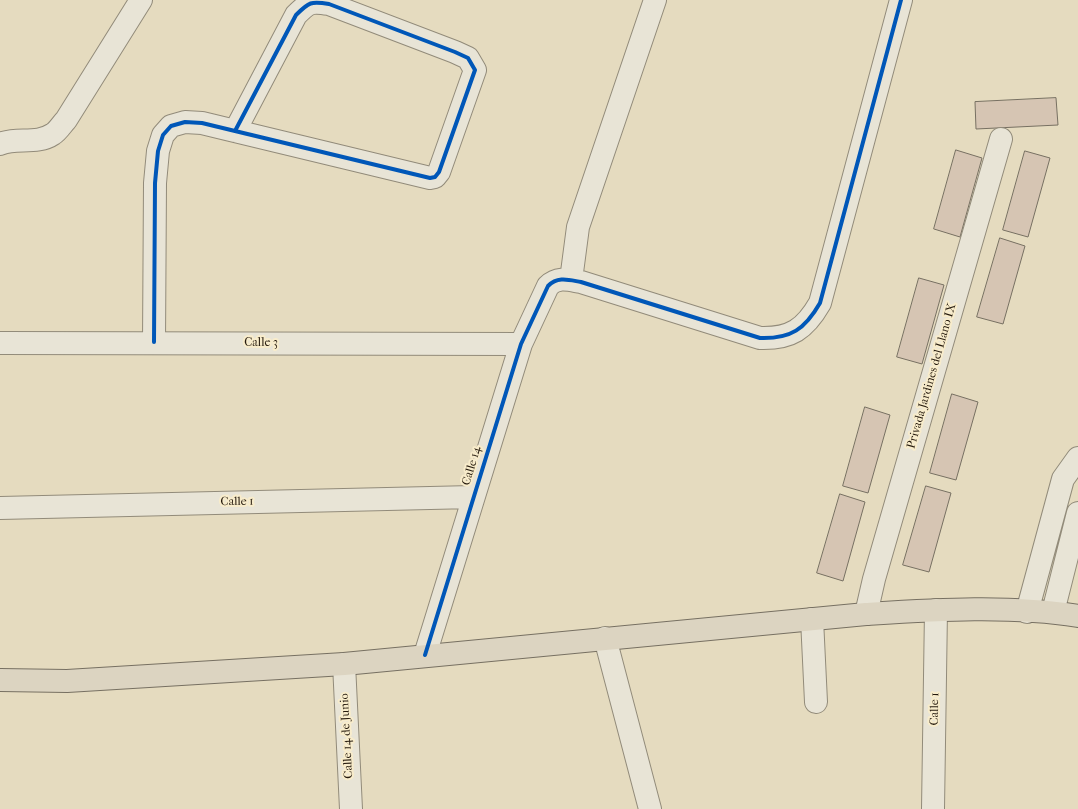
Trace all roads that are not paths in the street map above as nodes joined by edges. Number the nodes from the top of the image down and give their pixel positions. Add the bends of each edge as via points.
1 (141, 0) edge
2 (655, 0) edge
3 (902, 0) edge
4 (235, 131) junction
5 (1001, 140) dead end
6 (0, 144) edge
7 (571, 280) junction
8 (154, 342) junction
9 (0, 343) edge
10 (521, 344) junction
11 (1078, 458) edge
12 (473, 497) junction
13 (0, 508) edge
14 (1078, 513) edge
15 (936, 610) junction
16 (1027, 612) junction
17 (1052, 612) junction
18 (866, 614) junction
19 (1078, 616) edge
20 (812, 619) junction
21 (605, 638) junction
22 (425, 655) junction
23 (344, 664) junction
24 (0, 680) edge
25 (816, 702) dead end
26 (351, 809) edge
27 (650, 809) edge
28 (933, 809) edge

1 - 6 street via 66,120 53,134 31,141
2 - 7 street via 578,227
3 - 7 street via 820,303 807,324 792,333 760,338
4 - 4 street via 430,178 439,172 475,70 468,58 455,52 329,4 310,3 296,15
4 - 8 street via 202,123 185,122 171,126 164,135 158,151 155,183
5 - 18 street, Privada Jardines del Llano IX via 880,556
7 - 10 street, Calle 14 via 558,280 548,286
8 - 9 street, Calle 3
8 - 10 street, Calle 3
10 - 12 street, Calle 14
11 - 16 street via 1064,479
12 - 13 street, Calle 1
12 - 22 street, Calle 14
14 - 17 street
15 - 16 main road
15 - 18 main road
15 - 28 street, Calle 1
16 - 17 main road
17 - 19 main road
18 - 20 main road
20 - 21 main road
20 - 25 street
21 - 22 main road
21 - 27 street
22 - 23 main road
23 - 24 main road via 67,681
23 - 26 street, Calle 14 de Junio

